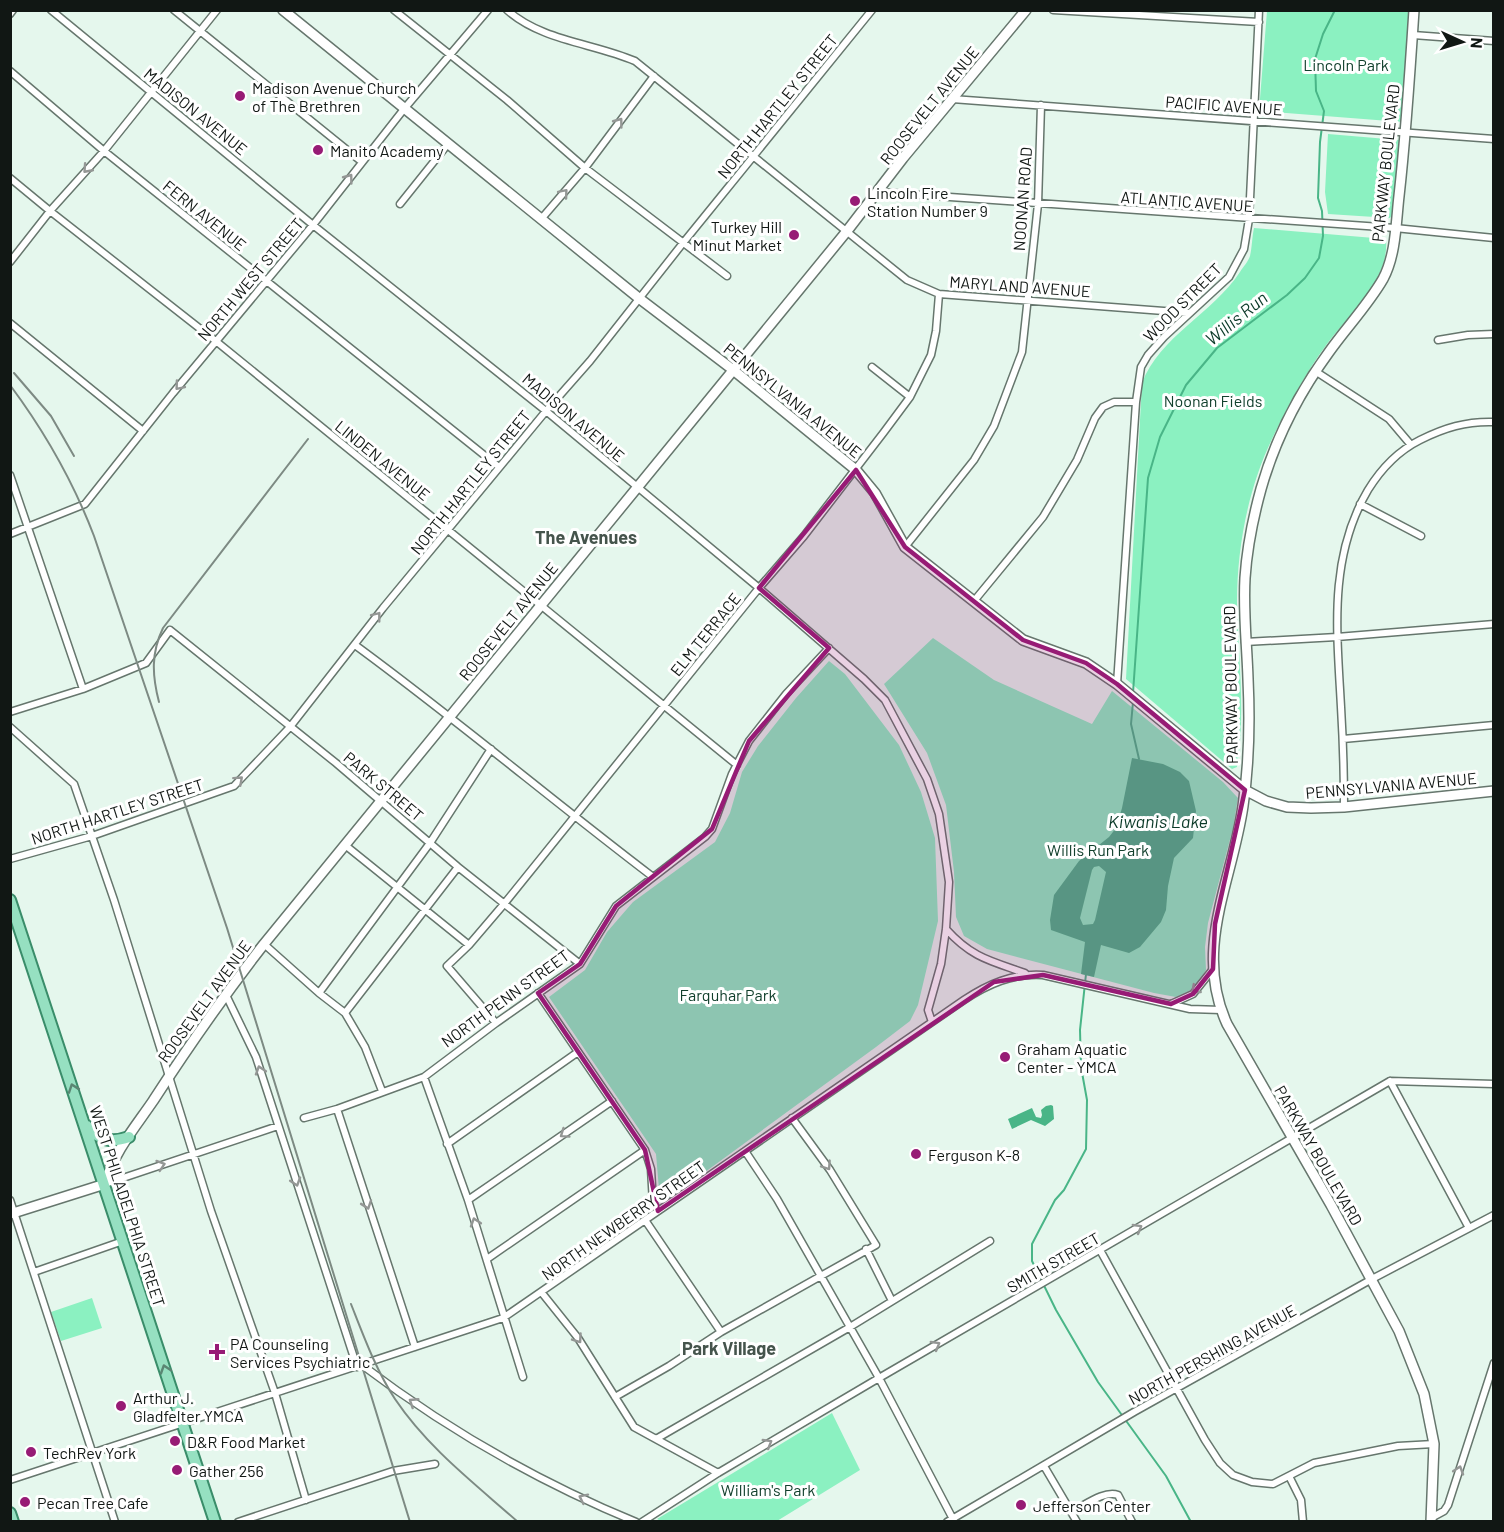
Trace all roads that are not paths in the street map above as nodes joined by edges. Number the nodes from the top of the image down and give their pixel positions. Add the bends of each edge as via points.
1 (51, 10) edge
2 (174, 10) edge
3 (217, 10) edge
4 (283, 10) edge
5 (394, 10) edge
6 (488, 10) edge
7 (507, 10) edge
8 (872, 10) edge
9 (1026, 10) edge
10 (1053, 10) edge
11 (1259, 10) edge
12 (1414, 10) edge
13 (1258, 22) junction
14 (200, 31) junction
15 (1413, 35) junction
16 (1494, 41) edge
17 (449, 55) junction
18 (10, 71) edge
19 (654, 75) junction
20 (152, 92) junction
21 (952, 99) junction
22 (1041, 105) junction
23 (404, 110) junction
24 (1253, 120) junction
25 (1405, 133) junction
26 (1494, 139) edge
27 (448, 144) junction
28 (104, 151) junction
29 (753, 155) junction
30 (362, 162) junction
31 (585, 168) junction
32 (10, 178) edge
33 (878, 192) junction
34 (400, 204) dead end
35 (1038, 204) junction
36 (50, 212) junction
37 (542, 218) junction
38 (1249, 219) junction
39 (313, 225) junction
40 (1395, 228) junction
41 (848, 231) junction
42 (1494, 238) edge
43 (683, 243) junction
44 (10, 262) edge
45 (727, 276) dead end
46 (267, 282) junction
47 (939, 294) junction
48 (640, 299) junction
49 (1028, 300) junction
50 (1190, 313) junction
51 (10, 323) edge
52 (1494, 334) edge
53 (1438, 340) dead end
54 (217, 342) junction
55 (872, 367) dead end
56 (732, 369) junction
57 (1315, 371) junction
58 (910, 397) junction
59 (1136, 402) junction
60 (546, 411) junction
61 (1494, 422) edge
62 (143, 431) junction
63 (1410, 445) junction
64 (499, 467) junction
65 (856, 470) junction
66 (10, 475) edge
67 (637, 487) junction
68 (1360, 504) junction
69 (28, 527) junction
70 (448, 529) junction
71 (10, 534) edge
72 (1421, 536) dead end
73 (905, 547) junction
74 (759, 588) junction
75 (974, 601) junction
76 (541, 604) junction
77 (1494, 624) edge
78 (1337, 637) junction
79 (1245, 642) junction
80 (355, 645) junction
81 (829, 648) junction
82 (1120, 687) junction
83 (83, 689) junction
84 (665, 705) junction
85 (10, 712) edge
86 (450, 718) junction
87 (1494, 725) edge
88 (10, 727) edge
89 (290, 727) junction
90 (1343, 740) junction
91 (491, 749) junction
92 (736, 765) junction
93 (1245, 790) junction
94 (1494, 790) edge
95 (381, 801) junction
96 (1344, 807) junction
97 (573, 816) junction
98 (92, 836) junction
99 (430, 843) junction
100 (345, 844) junction
101 (10, 859) edge
102 (458, 867) junction
103 (653, 877) junction
104 (396, 887) junction
105 (10, 900) edge
106 (504, 904) junction
107 (426, 910) junction
108 (946, 929) junction
109 (264, 944) junction
110 (469, 945) junction
111 (580, 964) junction
112 (1213, 969) junction
113 (1026, 974) junction
114 (319, 993) junction
115 (538, 993) junction
116 (226, 995) junction
117 (1171, 1004) junction
118 (1221, 1010) junction
119 (345, 1013) junction
120 (932, 1022) junction
121 (496, 1023) junction
122 (578, 1052) junction
123 (169, 1076) junction
124 (424, 1077) junction
125 (1390, 1081) junction
126 (1494, 1084) edge
127 (382, 1091) junction
128 (612, 1101) junction
129 (337, 1109) junction
130 (304, 1118) dead end
131 (792, 1118) junction
132 (86, 1126) junction
133 (278, 1126) junction
134 (129, 1137) junction
135 (1292, 1138) junction
136 (447, 1144) junction
137 (645, 1150) junction
138 (745, 1151) junction
139 (194, 1154) junction
140 (105, 1184) junction
141 (10, 1200) edge
142 (468, 1200) junction
143 (658, 1211) junction
144 (13, 1213) edge
145 (1494, 1215) edge
146 (645, 1220) junction
147 (1468, 1228) junction
148 (124, 1241) junction
149 (990, 1241) dead end
150 (866, 1249) junction
151 (1100, 1250) junction
152 (487, 1259) junction
153 (34, 1272) junction
154 (821, 1277) junction
155 (1372, 1279) junction
156 (542, 1293) junction
157 (892, 1301) junction
158 (503, 1318) junction
159 (850, 1327) junction
160 (720, 1332) junction
161 (415, 1347) junction
162 (1494, 1364) edge
163 (359, 1366) junction
164 (523, 1377) dead end
165 (879, 1378) junction
166 (1177, 1389) junction
167 (274, 1394) junction
168 (615, 1397) junction
169 (182, 1424) junction
170 (656, 1439) junction
171 (1434, 1444) junction
172 (93, 1453) junction
173 (435, 1464) dead end
174 (1044, 1466) junction
175 (718, 1473) junction
176 (1289, 1476) junction
177 (10, 1480) edge
178 (306, 1500) junction
179 (1071, 1512) junction
180 (10, 1513) edge
181 (951, 1520) edge
182 (1431, 1520) edge
183 (13, 1521) edge
184 (116, 1521) edge
185 (215, 1521) edge
186 (238, 1521) edge
187 (636, 1521) edge
188 (642, 1521) edge
189 (1077, 1521) edge
190 (1132, 1521) edge
191 (1303, 1521) edge

1 - 20 street, MADISON AVENUE
2 - 14 street
3 - 14 street
4 - 23 street, PENNSYLVANIA AVENUE
5 - 17 street
6 - 17 street, NORTH WEST STREET
7 - 19 street, MARYLAND AVENUE via 520,22 611,51
8 - 29 street, NORTH HARTLEY STREET
9 - 21 street, ROOSEVELT AVENUE
10 - 13 street
11 - 13 street, WOOD STREET
12 - 15 street, PARKWAY BOULEVARD
13 - 24 street, WOOD STREET
14 - 20 street
14 - 30 street
15 - 16 street
15 - 25 street, PARKWAY BOULEVARD
17 - 23 street, NORTH WEST STREET
17 - 31 street
18 - 28 street, FERN AVENUE
19 - 29 street, MARYLAND AVENUE
31 -> 19 street
20 - 28 street
20 - 39 street, MADISON AVENUE
21 - 22 street, PACIFIC AVENUE
21 - 33 street, ROOSEVELT AVENUE
22 - 24 street, PACIFIC AVENUE
22 - 35 street, NOONAN ROAD
23 - 27 street, PENNSYLVANIA AVENUE
23 - 30 street, NORTH WEST STREET
24 - 25 street, PACIFIC AVENUE
24 - 38 street, WOOD STREET
25 - 26 street, PACIFIC AVENUE
25 - 40 street, PARKWAY BOULEVARD
27 - 34 street
27 - 37 street, PENNSYLVANIA AVENUE
28 -> 36 street
28 - 46 street, FERN AVENUE
29 - 41 street, MARYLAND AVENUE
29 - 43 street, NORTH HARTLEY STREET
39 -> 30 street, NORTH WEST STREET
37 -> 31 street
31 - 43 street
32 - 36 street, LINDEN AVENUE
33 - 35 street, ATLANTIC AVENUE
33 - 41 street, ROOSEVELT AVENUE
35 - 38 street, ATLANTIC AVENUE
35 - 49 street, NOONAN ROAD
36 - 44 street
36 - 54 street, LINDEN AVENUE
37 - 48 street, PENNSYLVANIA AVENUE
38 - 40 street, ATLANTIC AVENUE
38 - 50 street, WOOD STREET via 1244,249 1236,267
39 - 46 street, NORTH WEST STREET
39 - 60 street, MADISON AVENUE
40 - 42 street, ATLANTIC AVENUE
40 - 57 street, PARKWAY BOULEVARD via 1384,278
41 - 47 street, MARYLAND AVENUE via 907,280
41 - 56 street, ROOSEVELT AVENUE
43 - 45 street
43 - 48 street, NORTH HARTLEY STREET
46 - 54 street, NORTH WEST STREET
46 - 64 street, FERN AVENUE
47 - 49 street, MARYLAND AVENUE
47 - 58 street, ELM TERRACE via 930,355
48 - 56 street, PENNSYLVANIA AVENUE
48 - 60 street, NORTH HARTLEY STREET
49 - 50 street, MARYLAND AVENUE
49 - 73 street, NOONAN ROAD via 1022,352 994,426 974,460
50 - 59 street, WOOD STREET via 1148,355 1141,367
51 - 62 street
52 - 53 street
54 -> 62 street, NORTH WEST STREET
54 - 70 street, LINDEN AVENUE
55 - 58 street
56 - 65 street, PENNSYLVANIA AVENUE
56 - 67 street, ROOSEVELT AVENUE
57 - 63 street via 1389,419
57 - 79 street, PARKWAY BOULEVARD via 1289,416 1262,487 1245,577
58 - 65 street, ELM TERRACE
59 - 75 street via 1114,402 1103,407 1042,517
59 - 82 street, WOOD STREET
60 - 64 street, NORTH HARTLEY STREET
60 - 67 street, MADISON AVENUE
61 - 63 street via 1474,421 1447,428
62 - 69 street, NORTH WEST STREET via 85,504
63 - 68 street via 1375,479
64 - 70 street, NORTH HARTLEY STREET
65 - 73 street, PENNSYLVANIA AVENUE
65 - 74 street, ELM TERRACE
66 - 69 street
67 - 74 street, MADISON AVENUE
67 - 76 street, ROOSEVELT AVENUE
68 - 72 street
68 - 78 street via 1346,538 1339,571
69 - 71 street, NORTH WEST STREET
69 - 83 street
70 - 76 street, LINDEN AVENUE
80 -> 70 street, NORTH HARTLEY STREET
73 - 75 street, PENNSYLVANIA AVENUE
74 - 81 street, MADISON AVENUE
74 - 84 street, ELM TERRACE
75 - 82 street, PENNSYLVANIA AVENUE via 1023,640 1086,663
76 - 84 street, LINDEN AVENUE
76 - 86 street, ROOSEVELT AVENUE
77 - 78 street
78 - 79 street
78 - 90 street
79 - 93 street, PARKWAY BOULEVARD via 1249,704
80 - 86 street
80 - 89 street, NORTH HARTLEY STREET
81 - 92 street, NORTH PENN STREET via 786,694 749,741
81 - 108 street, MADISON AVENUE via 885,700 927,779 939,814 949,882
82 - 93 street, PENNSYLVANIA AVENUE
83 - 85 street
83 - 89 street, PARK STREET via 146,663 170,630
84 - 92 street, LINDEN AVENUE
84 - 97 street, ELM TERRACE
86 - 91 street
86 - 95 street, ROOSEVELT AVENUE
87 - 90 street
88 - 98 street via 74,784
89 - 95 street, PARK STREET
98 -> 89 street, NORTH HARTLEY STREET via 234,786
90 - 96 street
91 - 97 street
91 - 99 street
92 - 103 street, NORTH PENN STREET via 712,829
93 - 96 street, PENNSYLVANIA AVENUE via 1287,807
93 - 112 street, PARKWAY BOULEVARD via 1215,924
94 - 96 street, PENNSYLVANIA AVENUE
95 - 99 street, PARK STREET
95 - 100 street, ROOSEVELT AVENUE
97 - 103 street
97 - 106 street, ELM TERRACE
98 - 101 street, NORTH HARTLEY STREET
98 - 123 street
99 - 102 street, PARK STREET
99 - 104 street
100 - 104 street
100 - 109 street, ROOSEVELT AVENUE
102 - 106 street, PARK STREET
102 - 107 street
103 - 111 street, NORTH PENN STREET via 616,906
104 - 107 street
104 - 114 street
132 -> 105 main road, WEST PHILADELPHIA STREET
106 - 110 street, ELM TERRACE
106 - 111 street, PARK STREET
107 - 110 street
107 - 119 street
108 - 113 street via 977,956
108 - 120 street, MADISON AVENUE via 928,1010
109 - 114 street
109 - 116 street, ROOSEVELT AVENUE
110 - 121 street, ELM TERRACE via 447,966
111 - 115 street, NORTH PENN STREET
112 -> 117 street via 1193,994
112 - 118 street, PARKWAY BOULEVARD
113 - 117 street, NORTH NEWBERRY STREET
113 - 120 street, NORTH NEWBERRY STREET via 981,988
114 - 119 street
115 - 121 street, NORTH PENN STREET
115 - 122 street
116 - 123 street, ROOSEVELT AVENUE
133 -> 116 street via 256,1056
117 - 118 street, NORTH NEWBERRY STREET
118 - 135 street, PARKWAY BOULEVARD
119 - 127 street via 365,1047
120 - 131 street, NORTH NEWBERRY STREET
121 - 124 street, NORTH PENN STREET
122 - 128 street
122 - 136 street
123 - 134 street, ROOSEVELT AVENUE
123 - 139 street
124 - 127 street, NORTH PENN STREET
124 - 136 street
125 - 126 street
125 - 135 street, SMITH STREET
125 - 147 street
127 - 129 street, NORTH PENN STREET
128 - 137 street
128 -> 142 street
129 - 130 street, NORTH PENN STREET
129 -> 161 street
131 - 138 street, NORTH NEWBERRY STREET
131 -> 150 street via 876,1245
132 - 134 main road via 104,1140
132 - 140 main road, WEST PHILADELPHIA STREET
133 - 139 street
133 -> 163 street
134 - 140 street, ROOSEVELT AVENUE
151 -> 135 street, SMITH STREET
135 - 155 street, PARKWAY BOULEVARD
136 - 142 street
137 - 143 street via 651,1169 653,1203
137 - 152 street
138 - 143 street, NORTH NEWBERRY STREET
138 - 154 street
140 -> 139 street
139 - 167 street
140 - 144 street
140 - 148 main road, WEST PHILADELPHIA STREET
141 - 144 street
152 -> 142 street
143 - 146 street, NORTH NEWBERRY STREET
144 - 153 street
145 - 147 street, NORTH PERSHING AVENUE
146 - 156 street, NORTH NEWBERRY STREET
146 - 160 street
147 - 155 street, NORTH PERSHING AVENUE
148 - 153 street
169 -> 148 main road, WEST PHILADELPHIA STREET
149 - 157 street
150 - 154 street
150 - 157 street
165 -> 151 street, SMITH STREET
151 - 166 street
152 - 158 street
153 - 172 street
154 - 159 street
154 - 160 street
155 - 166 street, NORTH PERSHING AVENUE
155 - 171 street, PARKWAY BOULEVARD via 1399,1331 1424,1394
156 - 158 street, NORTH NEWBERRY STREET
156 -> 168 street via 578,1338
157 - 159 street
158 - 161 street, NORTH NEWBERRY STREET
158 - 164 street
159 - 165 street
159 - 170 street
160 - 168 street
161 - 163 street, NORTH NEWBERRY STREET
182 -> 162 street via 1448,1505
163 - 167 street, NORTH NEWBERRY STREET
187 -> 163 street via 547,1481
175 -> 165 street, SMITH STREET
165 - 181 street
166 - 174 street, NORTH PERSHING AVENUE
166 - 176 street via 1220,1463 1233,1475 1274,1484
167 - 169 street, NORTH NEWBERRY STREET
167 - 178 street
168 - 170 street via 634,1427
169 - 172 street, NORTH NEWBERRY STREET
169 - 185 main road, WEST PHILADELPHIA STREET
170 - 175 street
171 - 176 street via 1398,1446 1314,1463
171 - 182 street, PARKWAY BOULEVARD
172 - 177 street, NORTH NEWBERRY STREET
172 - 184 street
173 - 178 street via 393,1471
174 - 179 street
174 - 181 street, NORTH PERSHING AVENUE
175 - 188 street, SMITH STREET
176 - 191 street via 1301,1500
178 - 186 street
179 - 189 street
179 - 190 street via 1114,1493
180 - 183 main road

